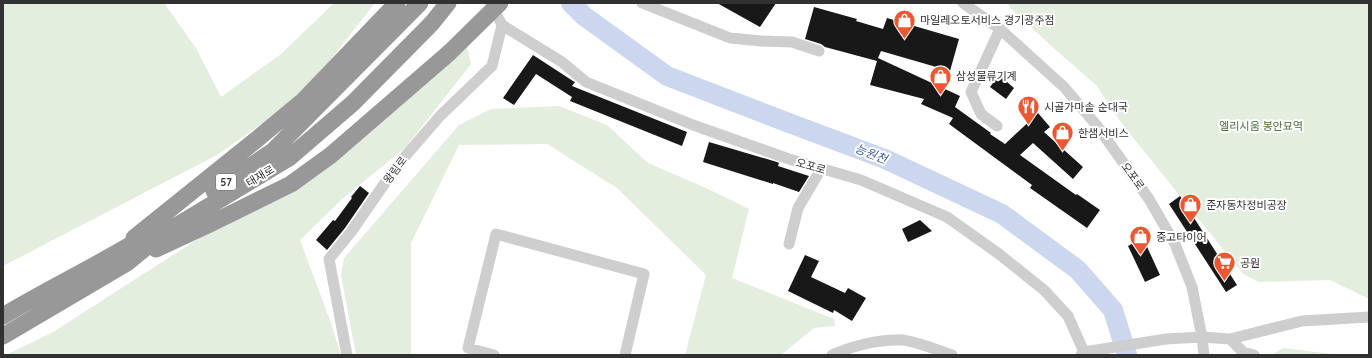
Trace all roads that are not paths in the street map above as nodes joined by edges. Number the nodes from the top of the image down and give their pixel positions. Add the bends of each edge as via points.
1 (397, 3) edge
2 (448, 3) edge
3 (491, 3) edge
4 (500, 3) edge
5 (642, 3) edge
6 (963, 3) edge
7 (418, 4) edge
8 (502, 25) junction
9 (1000, 29) junction
10 (819, 51) dead end
11 (997, 126) dead end
12 (821, 169) junction
13 (789, 244) dead end
14 (120, 259) junction
15 (3, 316) edge
16 (1369, 317) edge
17 (3, 336) edge
18 (1202, 337) junction
19 (1230, 339) junction
20 (1082, 353) edge
21 (347, 355) edge
22 (494, 355) edge
23 (624, 355) edge
24 (832, 355) edge
25 (952, 355) edge
26 (1204, 355) edge
27 (1254, 355) edge

1 - 14 highway via 304,100
2 - 14 highway, 태재로 / 57 via 432,23 353,104 289,158
3 - 8 street
4 - 14 highway, bridge via 449,53 331,156 291,184 214,222
5 - 10 street via 730,38 792,42
6 - 9 street, 오포로
7 - 14 highway, 태재로 / 57 via 273,151 154,231
8 - 12 street, 오포로 via 562,62 586,82 693,125
8 - 21 street, 왕림로 via 492,66 440,116 396,167 351,232 329,258
9 - 11 street via 971,92 981,114
9 - 18 street, 오포로 via 1064,87 1098,127 1149,198 1184,264 1192,286
12 - 13 street via 798,208
12 - 20 street, 오포로 via 860,180 947,217 1044,290 1068,316
14 - 15 highway, 태재로 / 57 via 52,288
14 - 17 highway, 태재로 / 57
16 - 19 street via 1302,321
18 - 19 street
18 - 20 street via 1166,338
18 - 26 street, 오포로
19 - 27 street via 1243,352
22 - 23 street via 468,348 496,234 644,274
24 - 25 street via 850,347 902,340

